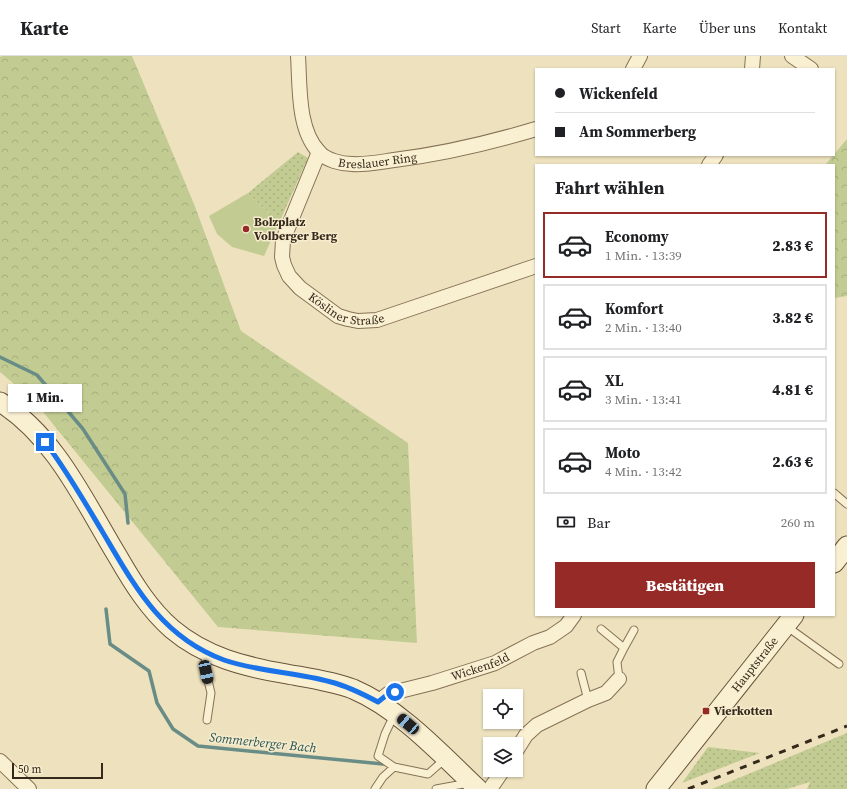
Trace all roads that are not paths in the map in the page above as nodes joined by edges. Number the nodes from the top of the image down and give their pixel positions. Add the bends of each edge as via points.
1 (298, 56) edge
2 (640, 56) edge
3 (753, 56) edge
4 (792, 56) edge
5 (634, 68) edge
6 (752, 68) edge
7 (810, 68) edge
8 (535, 129) edge
9 (319, 152) junction
10 (535, 266) edge
11 (0, 402) edge
12 (835, 494) edge
13 (847, 504) edge
14 (847, 546) edge
15 (835, 562) edge
16 (573, 616) edge
17 (790, 620) edge
18 (601, 629) dead end
19 (634, 630) dead end
20 (624, 648) junction
21 (205, 652) junction
22 (839, 664) dead end
23 (581, 673) dead end
24 (618, 679) joint
25 (588, 700) junction
26 (378, 702) junction
27 (395, 713) junction
28 (207, 720) dead end
29 (523, 740) edge
30 (445, 758) junction
31 (0, 761) edge
32 (394, 767) junction
33 (498, 777) edge
34 (474, 786) edge
35 (30, 789) edge
36 (375, 789) edge
37 (436, 789) edge
38 (490, 789) edge
39 (656, 789) edge

1 - 9 street via 302,116 310,138
2 - 5 street
3 - 6 street
4 - 7 street
8 - 9 street, Breslauer Ring via 470,147 371,163 341,163
9 - 10 street, Kösliner Straße via 282,240 282,257 289,276 300,288 338,316 358,321 377,320
11 - 21 street via 36,431 61,463 132,581 154,612
12 - 13 lane
14 - 15 street
16 - 26 street, Wickenfeld via 566,626 550,637 495,663 388,694
17 - 22 lane
17 - 39 street, Hauptstraße
18 - 20 lane
19 - 20 lane
20 - 24 lane via 617,662
21 - 26 street via 244,666 330,682
21 - 28 lane via 211,693
23 - 25 lane
24 - 25 street via 606,694
25 - 29 street via 537,725
26 - 27 street
27 - 30 street
27 - 32 lane via 378,756
30 - 32 lane via 428,774
30 - 34 street
31 - 35 street
32 - 36 lane
33 - 38 street
34 - 37 lane

